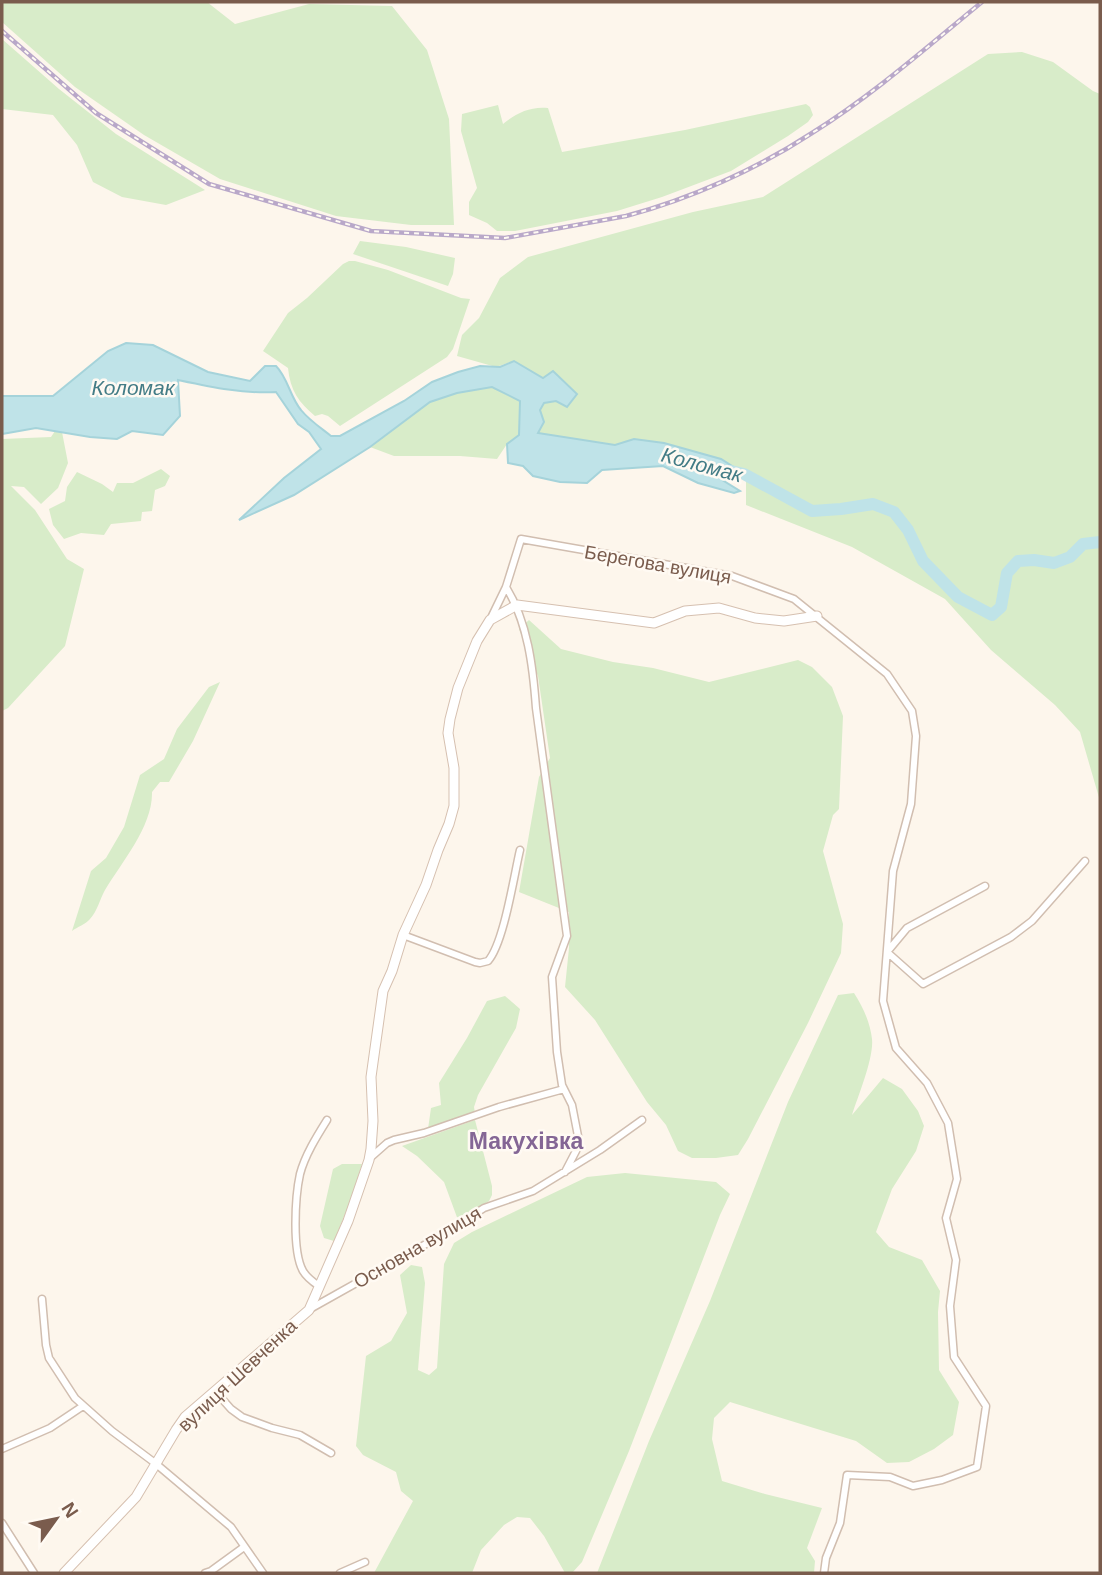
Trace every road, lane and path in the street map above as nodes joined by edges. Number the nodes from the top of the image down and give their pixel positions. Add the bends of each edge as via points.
1 (506, 587) junction
2 (517, 605) junction
3 (817, 616) junction
4 (490, 620) junction
5 (520, 849) dead end
6 (1085, 861) dead end
7 (985, 886) dead end
8 (404, 935) junction
9 (887, 952) junction
10 (564, 1089) junction
11 (327, 1120) dead end
12 (642, 1120) dead end
13 (369, 1159) junction
14 (565, 1171) junction
15 (319, 1286) junction
16 (43, 1299) dead end
17 (309, 1310) junction
18 (215, 1391) junction
19 (83, 1406) junction
20 (2, 1449) edge
21 (331, 1453) dead end
22 (155, 1464) junction
23 (2, 1523) edge
24 (244, 1547) junction
25 (365, 1562) dead end
26 (34, 1573) edge
27 (64, 1573) edge
28 (205, 1573) edge
29 (263, 1573) edge
30 (340, 1573) edge
31 (824, 1573) edge

1 - 2 street
1 - 3 street, Берегова вулиця via 521,539 732,576 794,599
1 - 4 street
2 - 3 street via 654,623 685,611 719,608 784,621
2 - 4 street
2 - 10 street via 533,672 567,936 552,977
3 - 9 street, Берегова вулиця via 887,674 912,711 916,736 911,804 893,872
4 - 8 street via 477,640 450,719 454,806
5 - 8 street via 504,921 488,961 480,963
6 - 9 street via 1032,922 923,984
7 - 9 street via 907,928
8 - 13 street via 383,991 371,1077
9 - 31 street, Берегова вулиця via 883,1001 896,1048 927,1083 948,1123 957,1179 946,1218 957,1260 950,1306 954,1357 986,1406 977,1467 913,1486 890,1477 847,1475 840,1523
10 - 13 street via 394,1140
10 - 14 street via 578,1136 577,1149
11 - 15 street via 300,1174 296,1208 299,1261 306,1276
12 - 14 street, Основна вулиця
13 - 15 street
14 - 17 street, Основна вулиця via 533,1191 484,1208
15 - 17 street
16 - 19 street via 49,1358
17 - 18 street, вулиця Шевченка
18 - 21 street via 242,1417 300,1435
18 - 22 street, вулиця Шевченка via 185,1418
19 - 20 street via 50,1428
19 - 22 street
22 - 24 street via 232,1528
22 - 27 street, вулиця Шевченка via 136,1497
23 - 26 street
24 - 28 street
24 - 29 street
25 - 30 street

